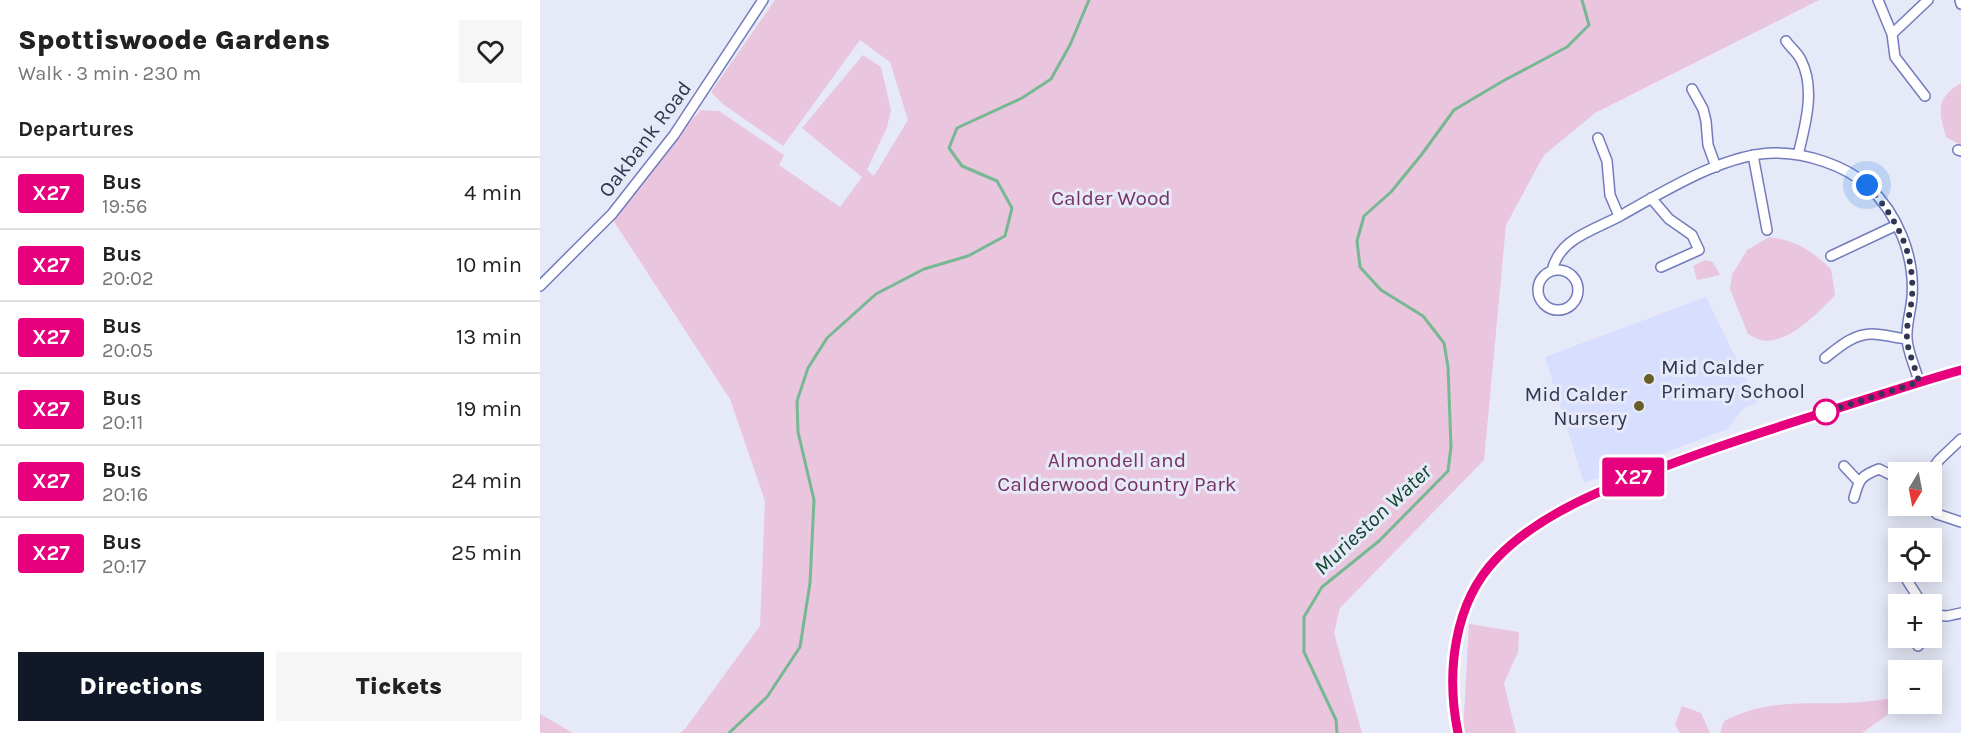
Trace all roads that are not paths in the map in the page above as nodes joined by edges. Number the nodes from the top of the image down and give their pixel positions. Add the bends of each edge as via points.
1 (763, 0) edge
2 (1878, 0) edge
3 (1928, 0) edge
4 (1892, 34) junction
5 (1786, 41) dead end
6 (1692, 89) dead end
7 (1925, 96) dead end
8 (1598, 138) dead end
9 (1602, 148) junction
10 (1592, 152) dead end
11 (1754, 155) junction
12 (1798, 155) junction
13 (1716, 167) junction
14 (1651, 198) junction
15 (1619, 216) junction
16 (1897, 225) junction
17 (1767, 230) dead end
18 (1831, 256) dead end
19 (1661, 267) dead end
20 (1552, 271) junction
21 (540, 286) edge
22 (1906, 339) junction
23 (1825, 358) dead end
24 (1961, 370) edge
25 (1919, 382) junction
26 (1961, 439) edge
27 (1938, 462) edge
28 (1844, 466) dead end
29 (1888, 474) edge
30 (1858, 481) junction
31 (1854, 498) dead end
32 (1942, 516) edge
33 (1961, 522) edge
34 (1961, 613) edge
35 (1942, 616) edge
36 (1458, 733) edge

1 - 21 street, Oakbank Road via 669,142 612,214
2 - 4 street
3 - 4 street
4 - 7 street via 1895,57
5 - 12 street via 1801,60 1806,77 1808,104
6 - 13 street via 1703,110
8 - 9 street
9 - 10 street
9 - 15 street via 1610,195
11 - 12 street
11 - 13 street
11 - 17 street
12 - 16 street via 1836,166 1867,185
13 - 14 street
14 - 15 street
14 - 19 street via 1669,219 1692,235 1699,250
15 - 20 street via 1575,239 1554,260
16 - 18 street
16 - 22 street via 1912,272
20 - 20 street via 1571,274 1579,286 1578,298 1566,310 1551,310 1540,300 1538,287
22 - 23 street via 1860,335
22 - 25 street
24 - 25 street
25 - 36 street via 1630,478 1591,495 1517,540 1491,565 1467,604 1452,677
26 - 27 street
28 - 30 street
29 - 30 street via 1879,469
30 - 31 street
32 - 33 street
34 - 35 street

